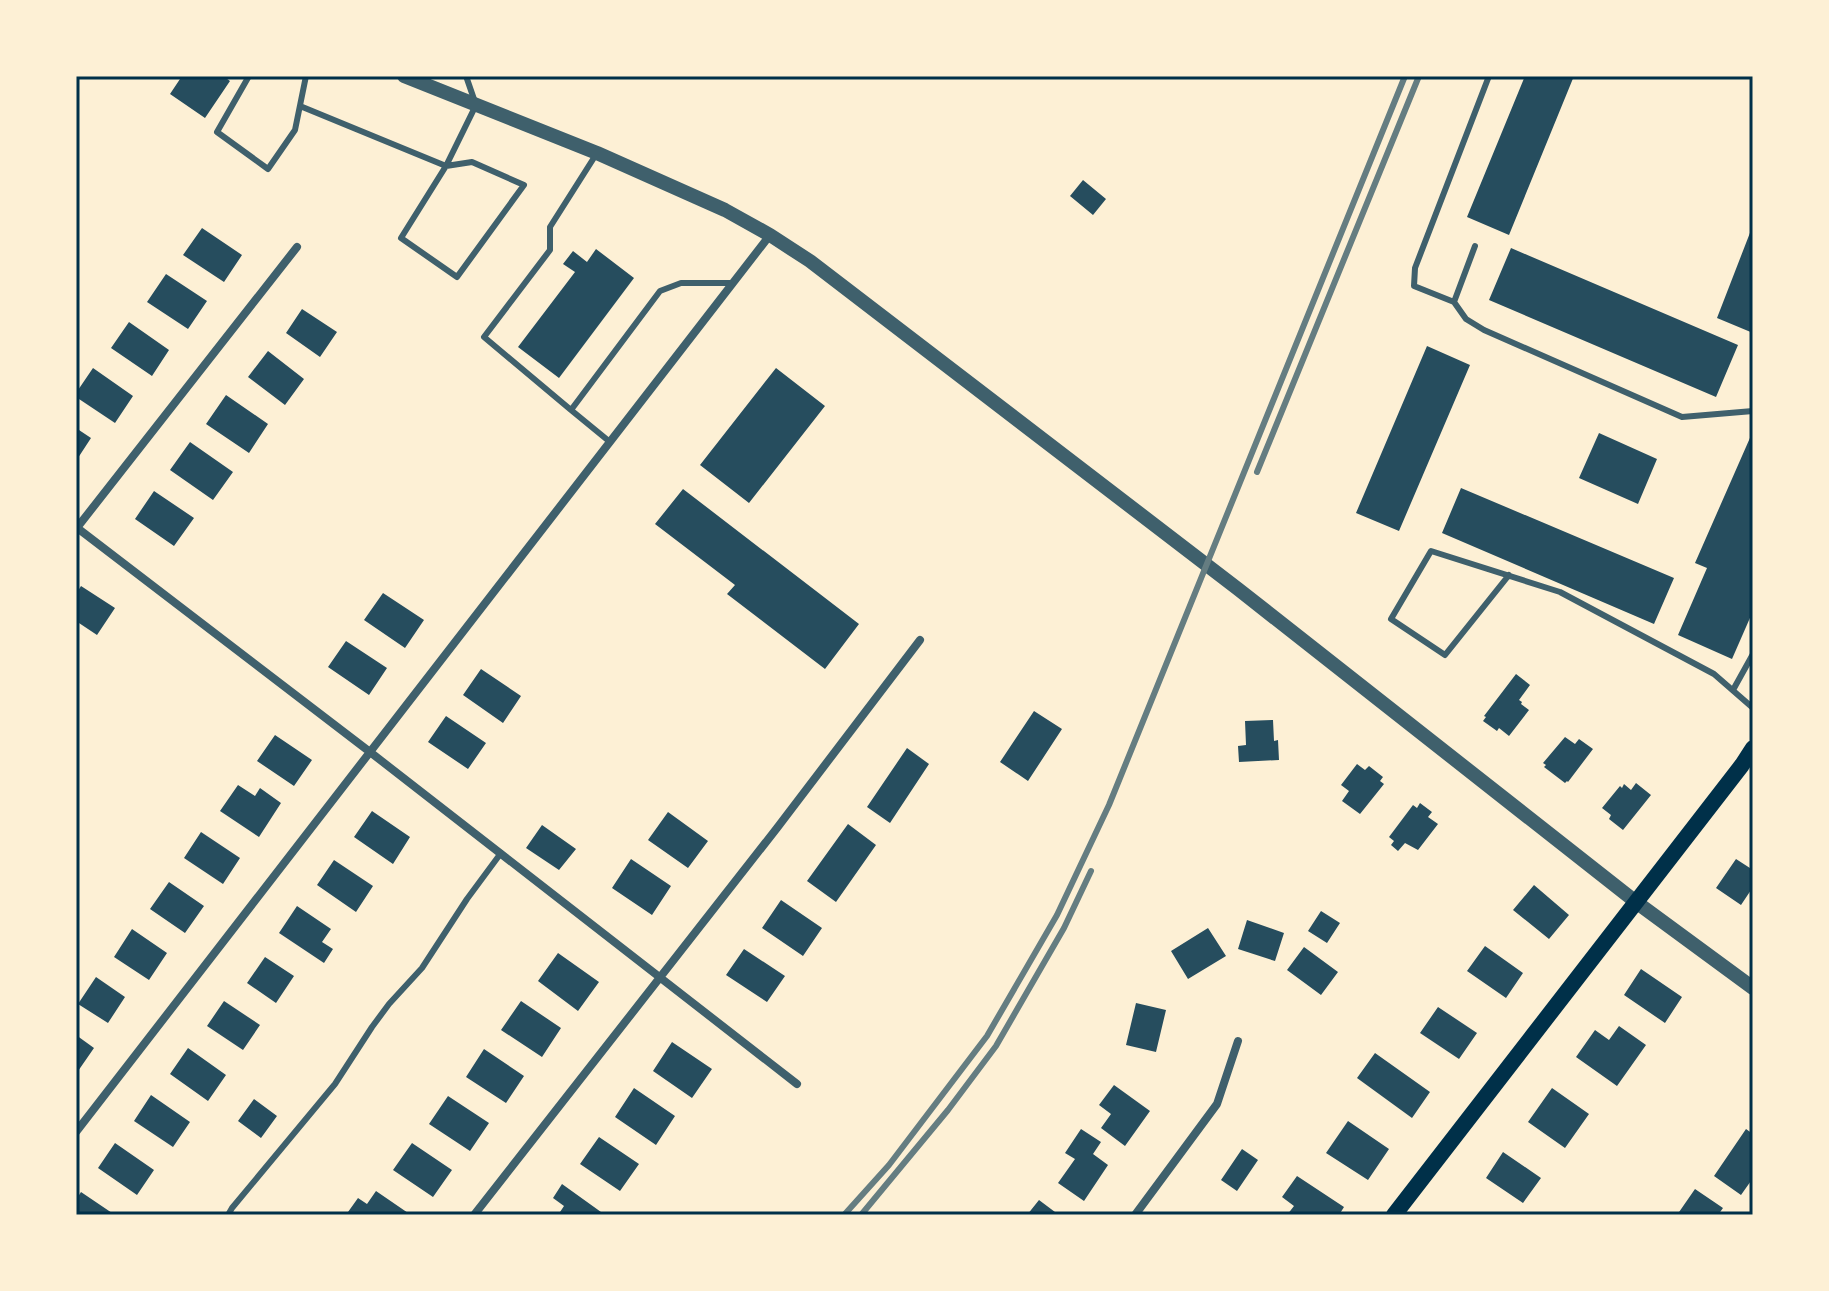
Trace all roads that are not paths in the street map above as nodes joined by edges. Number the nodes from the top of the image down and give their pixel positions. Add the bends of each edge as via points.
1 (249, 76) edge
2 (306, 76) edge
3 (404, 76) edge
4 (466, 76) edge
5 (1489, 76) edge
6 (476, 105) junction
7 (300, 106) junction
8 (597, 153) junction
9 (446, 166) junction
10 (770, 235) junction
11 (1475, 246) dead end
12 (297, 247) dead end
13 (732, 283) junction
14 (1454, 302) junction
15 (571, 410) junction
16 (1753, 411) edge
17 (610, 442) junction
18 (76, 528) edge
19 (1509, 575) junction
20 (920, 640) dead end
21 (1753, 654) edge
22 (1733, 690) junction
23 (1753, 708) edge
24 (1753, 748) edge
25 (370, 752) junction
26 (501, 853) junction
27 (1636, 902) junction
28 (661, 977) junction
29 (1753, 988) edge
30 (1238, 1041) dead end
31 (797, 1084) dead end
32 (76, 1132) edge
33 (228, 1215) edge
34 (474, 1215) edge
35 (1135, 1215) edge
36 (1394, 1215) edge

1 - 7 lane via 217,132 268,169 295,130
2 - 7 lane
3 - 6 street
4 - 6 lane
5 - 14 lane via 1415,268 1414,286
6 - 8 street
6 - 9 lane
7 - 9 lane
8 - 10 street
8 - 15 lane via 550,227 550,250 484,337
9 - 9 lane via 401,238 457,277 524,185 472,162
10 - 13 street
10 - 27 street via 1238,589
11 - 14 lane
12 - 18 street
13 - 15 lane via 681,283 660,291
13 - 17 street
14 - 16 lane via 1466,319 1484,330 1682,417
15 - 17 lane
17 - 25 street
18 - 25 street
19 - 19 lane via 1445,655 1391,619 1431,551
19 - 22 lane via 1560,592 1714,674
20 - 28 street
21 - 22 lane
22 - 23 lane
24 - 27 main road
25 - 26 street
25 - 32 street
26 - 28 street
26 - 33 lane via 335,1084
27 - 29 street
27 - 36 main road
28 - 31 street
28 - 34 street
30 - 35 street via 1217,1104

